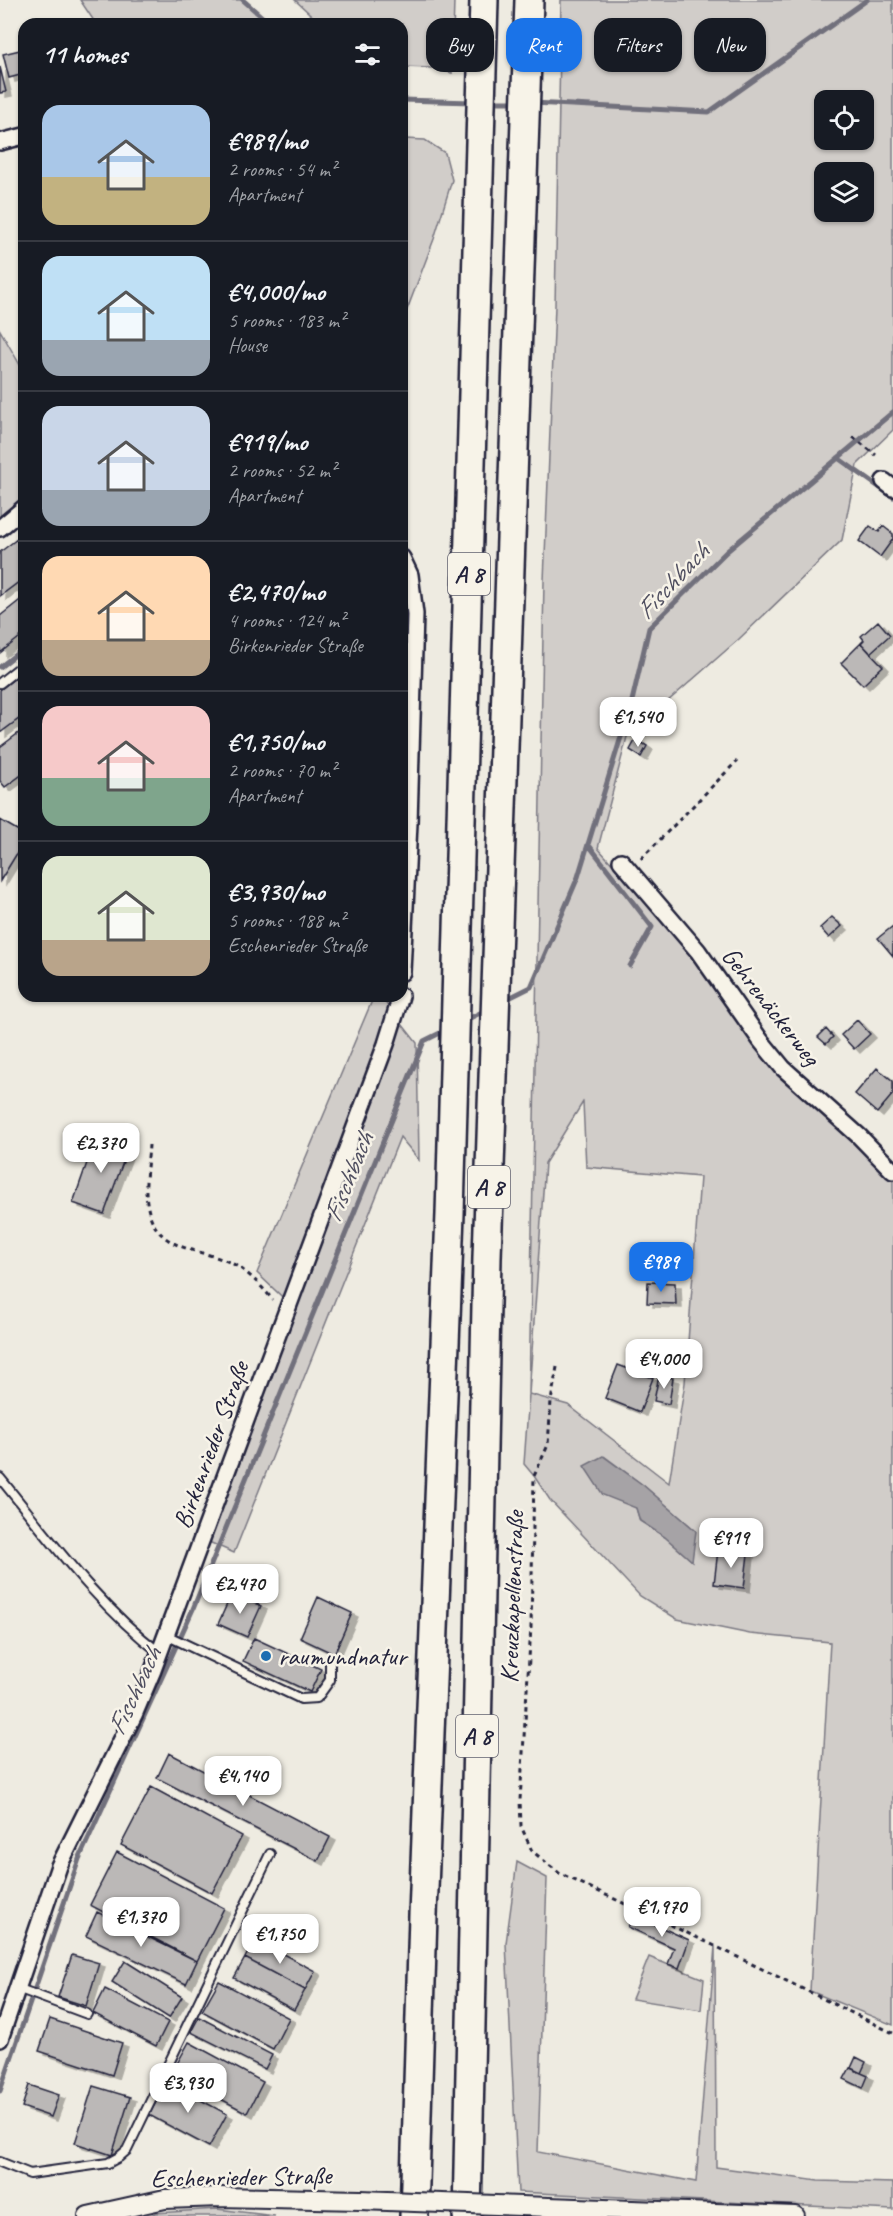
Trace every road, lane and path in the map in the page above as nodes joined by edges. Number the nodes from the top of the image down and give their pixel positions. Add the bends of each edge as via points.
1 (484, 0) edge
2 (529, 0) edge
3 (18, 138) edge
4 (0, 142) edge
5 (853, 437) dead end
6 (876, 455) dead end
7 (18, 513) edge
8 (0, 528) edge
9 (408, 571) edge
10 (18, 668) edge
11 (0, 682) edge
12 (737, 761) dead end
13 (408, 861) edge
14 (625, 866) joint
15 (399, 1002) edge
16 (149, 1146) dead end
17 (893, 1171) edge
18 (285, 1311) junction
19 (557, 1367) dead end
20 (0, 1478) edge
21 (167, 1636) junction
22 (160, 1653) junction
23 (330, 1663) dead end
24 (270, 1854) dead end
25 (19, 1989) junction
26 (87, 2014) dead end
27 (893, 2033) edge
28 (0, 2039) edge
29 (0, 2162) edge
30 (88, 2216) edge
31 (414, 2216) edge
32 (467, 2216) edge
33 (795, 2216) edge

1 - 31 highway, A 8 via 456,1013
2 - 32 highway, A 8 via 487,1269
3 - 4 street
5 - 6 path
7 - 8 street
9 - 13 street via 415,614
10 - 11 lane
12 - 14 path
14 - 17 street, Gehrenäckerweg via 698,951 783,1068
15 - 18 street, Birkenrieder Straße
16 - 18 path via 147,1200 152,1222 169,1241 230,1263 253,1276
18 - 21 street, Birkenrieder Straße
19 - 27 path, Kreuzkapellenstraße via 548,1445 534,1476 531,1627 520,1800 521,1826 532,1851 559,1873
20 - 22 lane via 100,1597 135,1634
21 - 22 street, Birkenrieder Straße
21 - 23 lane via 301,1699 317,1698 330,1680
22 - 25 street, Birkenrieder Straße via 134,1715 58,1866
24 - 29 lane via 127,2150 108,2163 30,2174
25 - 26 lane
25 - 28 street, Birkenrieder Straße
30 - 33 street, Eschenrieder Straße, bridge via 165,2199 220,2197

